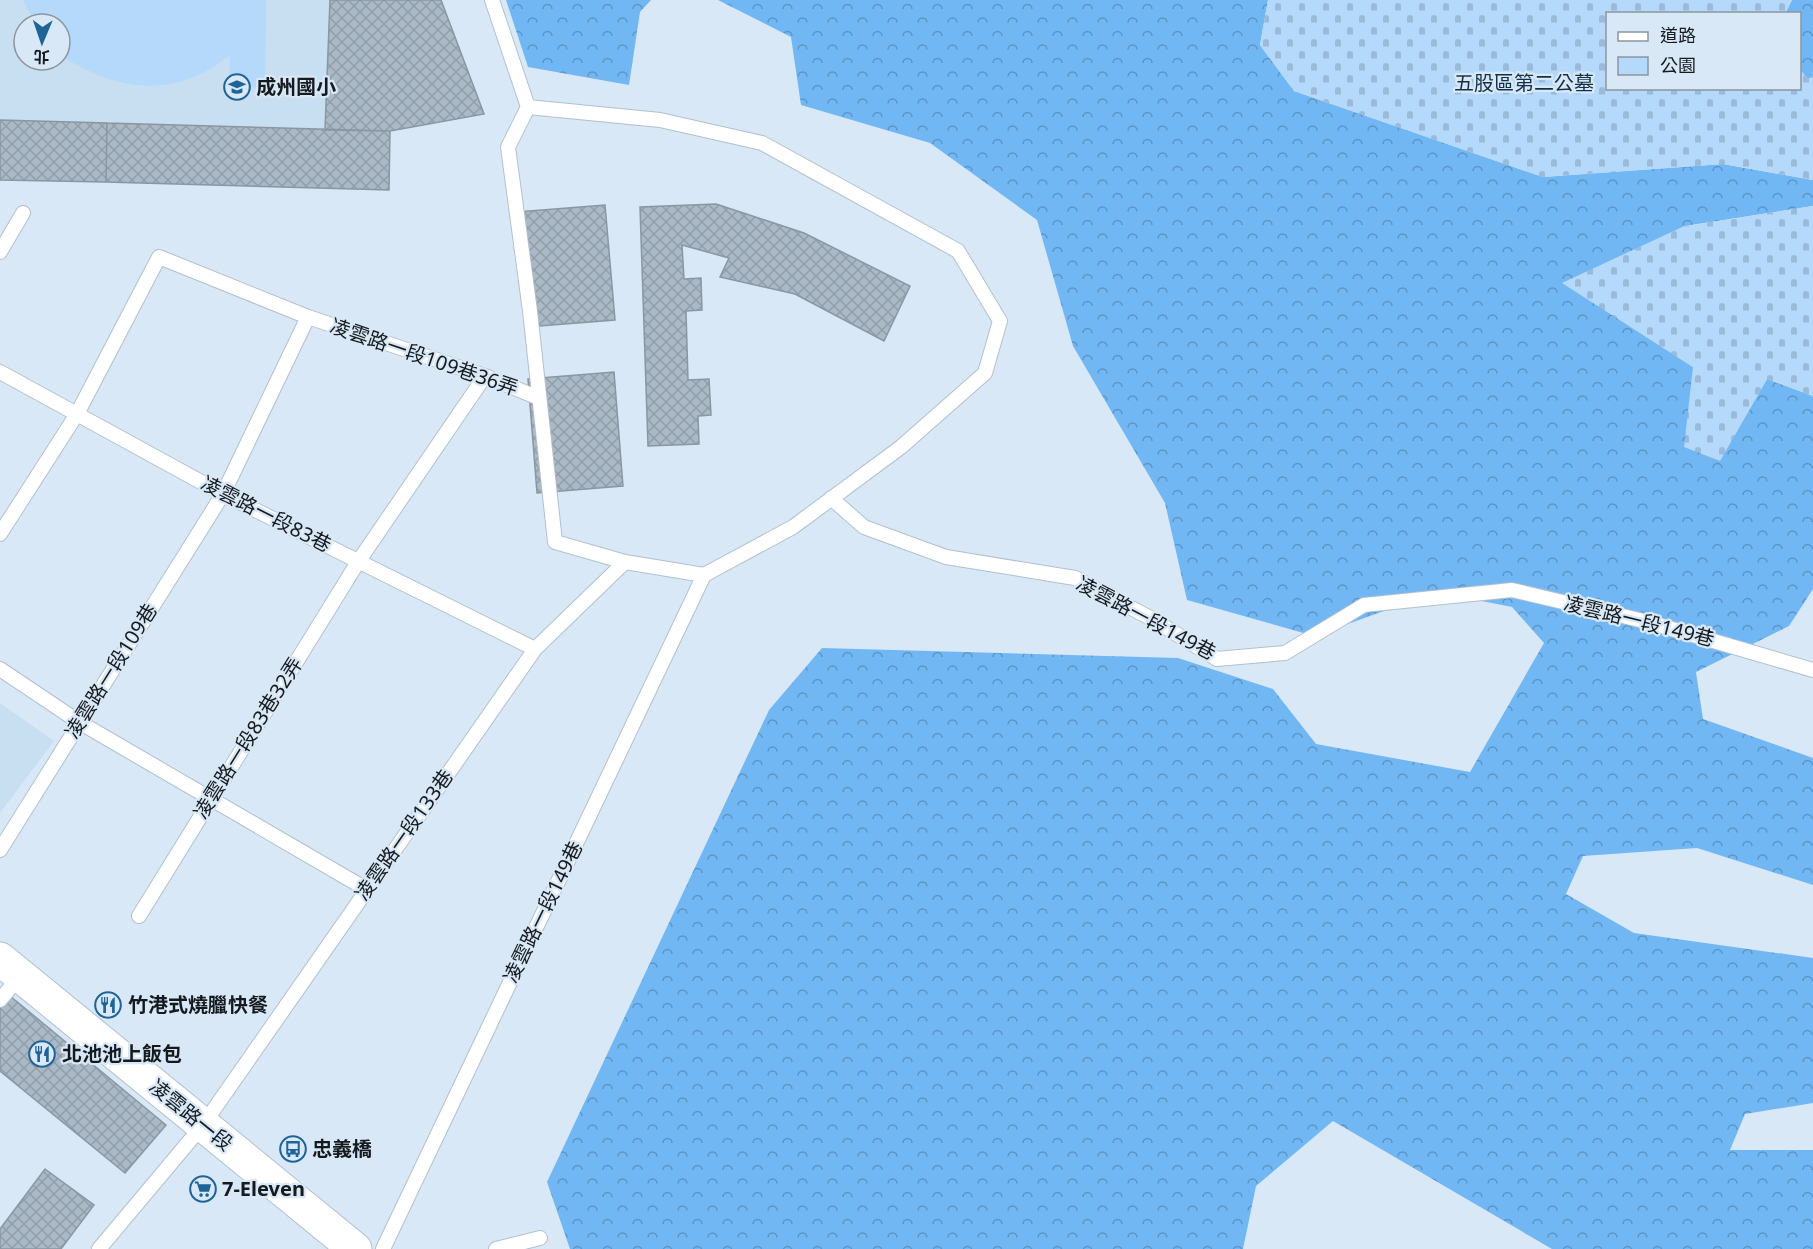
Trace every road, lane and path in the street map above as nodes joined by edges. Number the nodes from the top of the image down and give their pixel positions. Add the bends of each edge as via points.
1 (492, 0) edge
2 (528, 107) junction
3 (23, 213) dead end
4 (0, 252) edge
5 (308, 317) junction
6 (0, 372) edge
7 (485, 376) junction
8 (539, 398) junction
9 (77, 414) junction
10 (224, 494) junction
11 (831, 498) junction
12 (0, 534) edge
13 (358, 562) junction
14 (625, 562) junction
15 (704, 575) junction
16 (535, 649) junction
17 (0, 669) edge
18 (1813, 670) edge
19 (80, 722) junction
20 (211, 798) junction
21 (0, 850) edge
22 (366, 889) junction
23 (139, 916) dead end
24 (11, 967) edge
25 (0, 1000) edge
26 (203, 1125) junction
27 (540, 1238) dead end
28 (99, 1249) edge
29 (355, 1249) edge
30 (382, 1249) edge
31 (496, 1249) edge

1 - 2 lane
2 - 8 lane via 508,147
2 - 11 lane via 660,120 762,143 958,251 1000,321 985,373 901,447
3 - 4 lane
5 - 7 lane, 凌雲路一段109巷36弄
5 - 9 lane, 凌雲路一段109巷36弄 via 159,257
5 - 10 lane, 凌雲路一段109巷
6 - 9 lane, 凌雲路一段83巷
7 - 8 lane, 凌雲路一段109巷36弄
7 - 13 lane, 凌雲路一段83巷32弄
8 - 14 lane via 555,542
9 - 10 lane, 凌雲路一段83巷
9 - 12 lane
10 - 13 lane, 凌雲路一段83巷
10 - 19 lane, 凌雲路一段109巷
11 - 15 lane via 793,527
11 - 18 lane, 凌雲路一段149巷 via 864,527 946,557 1075,578 1217,659 1285,653 1364,605 1512,590 1648,621
13 - 16 lane, 凌雲路一段83巷
13 - 20 lane, 凌雲路一段83巷32弄
14 - 15 lane
14 - 16 lane, 凌雲路一段133巷
15 - 30 lane, 凌雲路一段149巷
16 - 22 lane, 凌雲路一段133巷
17 - 19 lane
19 - 20 lane
19 - 21 lane, 凌雲路一段109巷
20 - 22 lane
20 - 23 lane, 凌雲路一段83巷32弄
22 - 26 lane, 凌雲路一段133巷
24 - 25 lane
24 - 26 street, 凌雲路一段
26 - 28 lane, 凌雲路一段133巷
26 - 29 street, 凌雲路一段
27 - 31 lane

